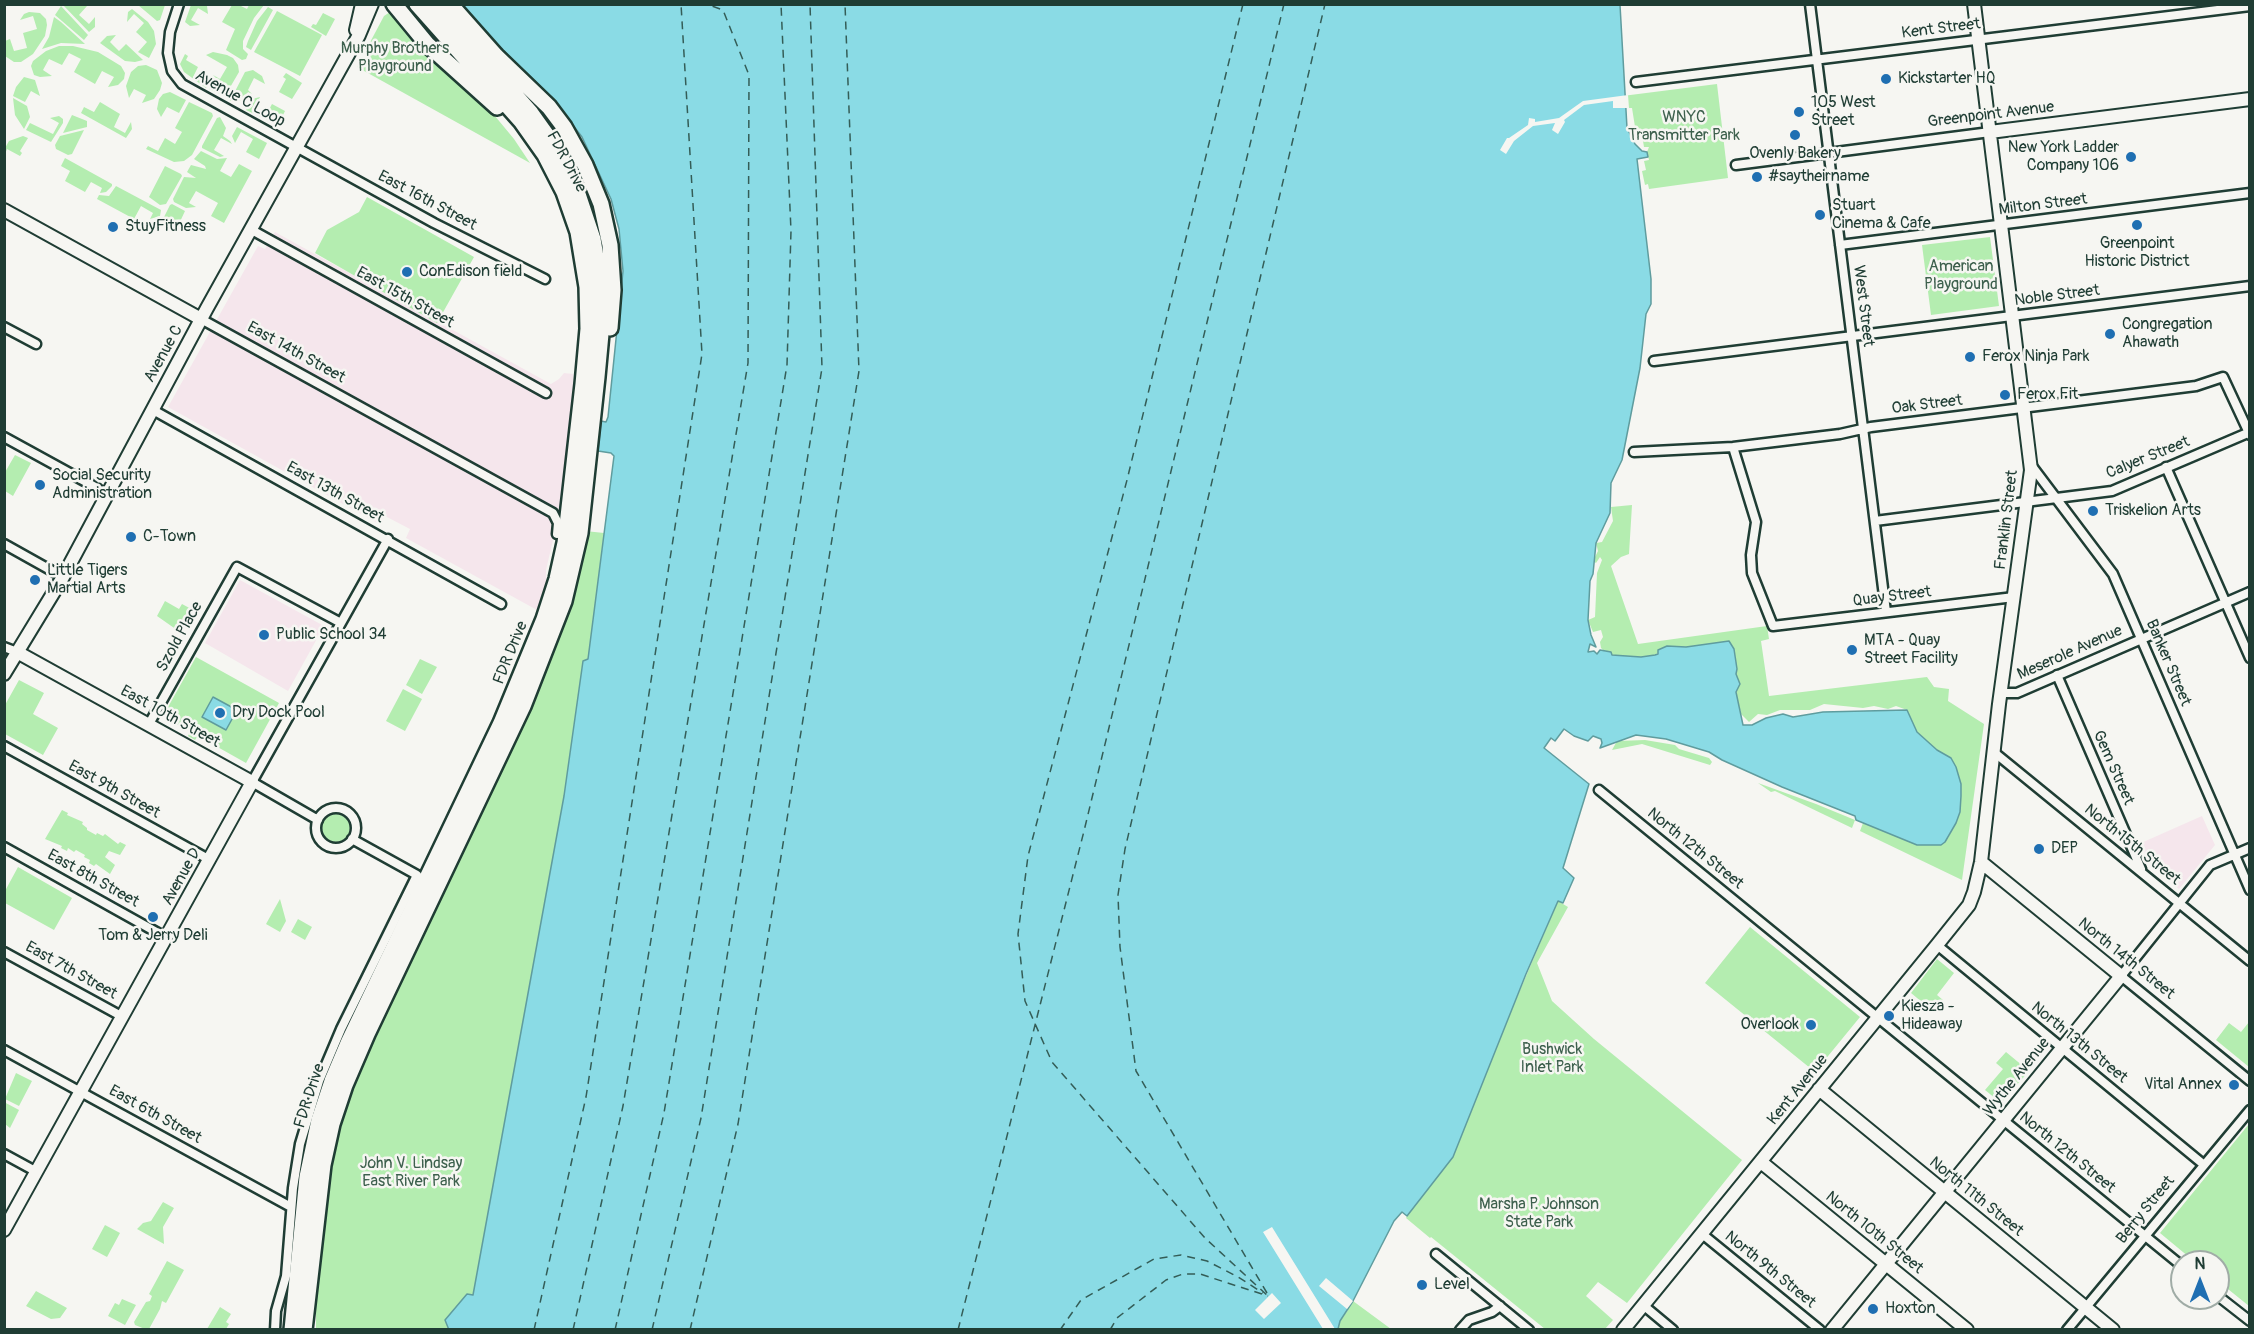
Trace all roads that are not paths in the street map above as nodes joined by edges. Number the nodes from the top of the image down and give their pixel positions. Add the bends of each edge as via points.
1 (179, 4) edge
2 (362, 4) edge
3 (372, 4) edge
4 (394, 4) edge
5 (417, 4) edge
6 (435, 4) edge
7 (450, 4) edge
8 (1810, 4) edge
9 (1974, 4) edge
10 (2250, 6) edge
11 (1979, 40) junction
12 (462, 47) junction
13 (350, 49) junction
14 (1817, 60) junction
15 (1636, 82) dead end
16 (2250, 99) edge
17 (530, 132) junction
18 (1990, 132) junction
19 (296, 147) junction
20 (1828, 152) junction
21 (1736, 165) dead end
22 (2250, 193) edge
23 (4, 210) edge
24 (2002, 225) junction
25 (250, 229) junction
26 (1840, 245) junction
27 (545, 279) dead end
28 (2250, 286) edge
29 (2013, 316) junction
30 (201, 319) junction
31 (4, 327) edge
32 (1852, 336) junction
33 (36, 344) dead end
34 (1654, 361) dead end
35 (597, 377) junction
36 (546, 393) dead end
37 (2025, 408) junction
38 (153, 410) junction
39 (1863, 430) junction
40 (2249, 433) edge
41 (4, 437) edge
42 (1732, 447) junction
43 (1634, 452) dead end
44 (2031, 465) junction
45 (2166, 467) junction
46 (106, 496) junction
47 (2056, 498) junction
48 (2027, 501) junction
49 (1875, 521) junction
50 (557, 534) dead end
51 (388, 539) junction
52 (4, 544) edge
53 (63, 577) junction
54 (2250, 591) edge
55 (2014, 597) junction
56 (2225, 602) junction
57 (501, 604) dead end
58 (1886, 612) junction
59 (341, 623) junction
60 (2141, 639) junction
61 (4, 647) edge
62 (17, 652) junction
63 (2250, 658) edge
64 (4, 674) edge
65 (2056, 675) junction
66 (2001, 693) junction
67 (149, 724) junction
68 (4, 746) edge
69 (1995, 753) junction
70 (252, 782) junction
71 (1599, 790) dead end
72 (318, 820) junction
73 (352, 838) junction
74 (4, 847) edge
75 (2250, 848) edge
76 (2234, 854) junction
77 (210, 860) junction
78 (1981, 862) junction
79 (2142, 872) junction
80 (2250, 890) edge
81 (2179, 903) junction
82 (167, 938) junction
83 (1936, 945) junction
84 (4, 951) edge
85 (2250, 961) edge
86 (2121, 976) junction
87 (123, 1017) junction
88 (1877, 1017) junction
89 (2062, 1048) junction
90 (4, 1050) edge
91 (2250, 1081) edge
92 (1819, 1089) junction
93 (81, 1092) junction
94 (2250, 1110) edge
95 (2003, 1120) junction
96 (4, 1154) edge
97 (1761, 1161) junction
98 (2203, 1164) junction
99 (37, 1172) junction
100 (1944, 1192) junction
101 (291, 1207) junction
102 (4, 1230) edge
103 (1701, 1233) junction
104 (2144, 1236) junction
105 (313, 1249) junction
106 (1436, 1254) dead end
107 (2170, 1257) edge
108 (1886, 1264) junction
109 (297, 1276) junction
110 (1643, 1305) junction
111 (2230, 1305) edge
112 (1500, 1306) junction
113 (2086, 1307) junction
114 (2250, 1321) edge
115 (275, 1329) edge
116 (283, 1329) edge
117 (292, 1329) edge
118 (304, 1329) edge
119 (313, 1329) edge
120 (1460, 1329) edge
121 (1529, 1329) edge
122 (1623, 1329) edge
123 (1673, 1329) edge
124 (1820, 1329) edge
125 (1832, 1329) edge
126 (1966, 1329) edge
127 (2067, 1329) edge
128 (2113, 1329) edge

1 - 19 street, Avenue C Loop via 168,42 169,61 177,79 190,90
2 - 13 main road, Avenue C
3 - 13 main road, Avenue C
4 - 17 highway via 438,54 505,115
5 - 12 highway, FDR Drive
6 - 12 highway, FDR Drive
7 - 35 highway via 549,107 571,138 594,185 608,231 613,275 609,333
8 - 14 street, West Street
9 - 11 main road, Franklin Street
10 - 11 street, Kent Street
11 - 14 street, Kent Street
11 - 18 main road, Franklin Street
12 - 17 highway, FDR Drive
12 - 35 highway, FDR Drive via 540,124 581,199 600,281 602,323
13 - 19 main road, Avenue C
14 - 15 street, Kent Street
14 - 20 street, West Street
16 - 18 main road, Greenpoint Avenue
17 - 109 highway, FDR Drive via 569,206 587,287 588,329 565,543 549,606 516,689 335,1074 317,1128 307,1177
18 - 20 street, Greenpoint Avenue
18 - 24 main road, Franklin Street
19 - 25 main road, Avenue C
19 - 27 street, East 16th Street
20 - 21 street, Greenpoint Avenue
20 - 26 street, West Street
22 - 24 street, Milton Street
23 - 30 main road, East 14th Street
24 - 26 street, Milton Street
24 - 29 main road, Franklin Street
25 - 30 main road, Avenue C
25 - 36 street, East 15th Street
26 - 32 street, West Street
28 - 29 street, Noble Street
29 - 32 street, Noble Street
29 - 37 main road, Franklin Street
30 - 38 main road, Avenue C
30 - 50 street, East 14th Street via 553,513 558,523
31 - 33 street
32 - 34 street, Noble Street
32 - 39 street, West Street
35 - 105 highway, FDR Drive via 580,533 564,601 524,706 350,1072 325,1152
37 - 39 street, Oak Street
37 - 40 street, Oak Street via 2196,386 2223,377
37 - 44 main road, Franklin Street
38 - 46 main road, Avenue C
38 - 51 street, East 13th Street
39 - 42 street, Oak Street
39 - 49 street, West Street
40 - 45 street, Calyer Street
41 - 46 street
42 - 43 street, Oak Street
42 - 58 street, Quay Street via 1756,522 1752,573 1773,626
44 - 47 street, Banker Street
44 - 48 main road, Franklin Street
45 - 47 street, Calyer Street via 2115,490
45 - 56 street
46 - 53 main road, Avenue C
47 - 48 street, Calyer Street
47 - 60 street, Banker Street via 2111,571
48 - 49 street, Calyer Street
48 - 55 main road, Franklin Street
49 - 58 street, West Street
51 - 57 street, East 13th Street
51 - 59 street, Avenue D
52 - 53 street
53 - 62 main road, Avenue C
54 - 56 street, Meserole Avenue
55 - 58 street, Quay Street
55 - 66 main road, Franklin Street
56 - 60 street, Meserole Avenue
56 - 63 street
59 - 67 street, Szold Place via 239,567
59 - 70 street, Avenue D
60 - 65 street, Meserole Avenue
60 - 76 street, Banker Street
61 - 62 street, East 10th Street
62 - 64 main road, Avenue C
62 - 67 main road, East 10th Street
65 - 66 street, Meserole Avenue via 2017,693
65 - 79 street, Gem Street
66 - 69 main road, Franklin Street
67 - 70 main road, East 10th Street
68 - 77 street, East 9th Street
69 - 78 main road, Franklin Street
69 - 79 street, North 15th Street
70 - 72 street, East 10th Street
70 - 77 main road, Avenue D
71 - 88 street, North 12th Street
72 - 73 street via 318,836 327,845 338,847
72 - 73 street via 330,809 344,810 354,820
73 - 101 street, FDR Drive via 417,875 341,1029 320,1082 300,1144
74 - 82 street, East 8th Street
75 - 76 street, Wythe Avenue
76 - 80 street, Banker Street
76 - 81 street, Wythe Avenue via 2210,865
77 - 82 main road, Avenue D
78 - 83 main road, Kent Avenue via 1970,903
78 - 86 main road, North 14th Street
79 - 81 street, North 15th Street
81 - 85 street, North 15th Street
81 - 86 street, Wythe Avenue
82 - 87 main road, Avenue D
83 - 88 main road, Kent Avenue
83 - 89 street, North 13th Street
84 - 87 street, East 7th Street
86 - 89 main road, Wythe Avenue
86 - 91 street, North 14th Street
87 - 93 main road, Avenue D
88 - 92 main road, Kent Avenue
88 - 95 street, North 12th Street
89 - 95 main road, Wythe Avenue
89 - 98 street, North 13th Street
90 - 93 street, East 6th Street
92 - 97 main road, Kent Avenue
92 - 100 main road, North 11th Street
93 - 99 main road, Avenue D
93 - 101 street, East 6th Street
94 - 98 street, Berry Street
95 - 100 main road, Wythe Avenue
95 - 104 street, North 12th Street
96 - 99 street
97 - 103 main road, Kent Avenue
97 - 108 main road, North 10th Street
98 - 104 street, Berry Street
99 - 102 main road, Avenue D
100 - 108 main road, Wythe Avenue
100 - 113 main road, North 11th Street
101 - 115 street, FDR Drive via 286,1276
103 - 110 main road, Kent Avenue
103 - 124 street, North 9th Street
104 - 107 street, North 12th Street
104 - 113 street, Berry Street
105 - 118 highway, FDR Drive
105 - 119 highway
106 - 112 street
108 - 125 main road, Wythe Avenue
108 - 126 main road, North 10th Street
109 - 116 highway
109 - 117 highway, FDR Drive
110 - 122 main road, Kent Avenue
110 - 123 street
111 - 114 street
112 - 120 street via 1469,1320
112 - 121 street
113 - 127 street, Berry Street
113 - 128 main road, North 11th Street

